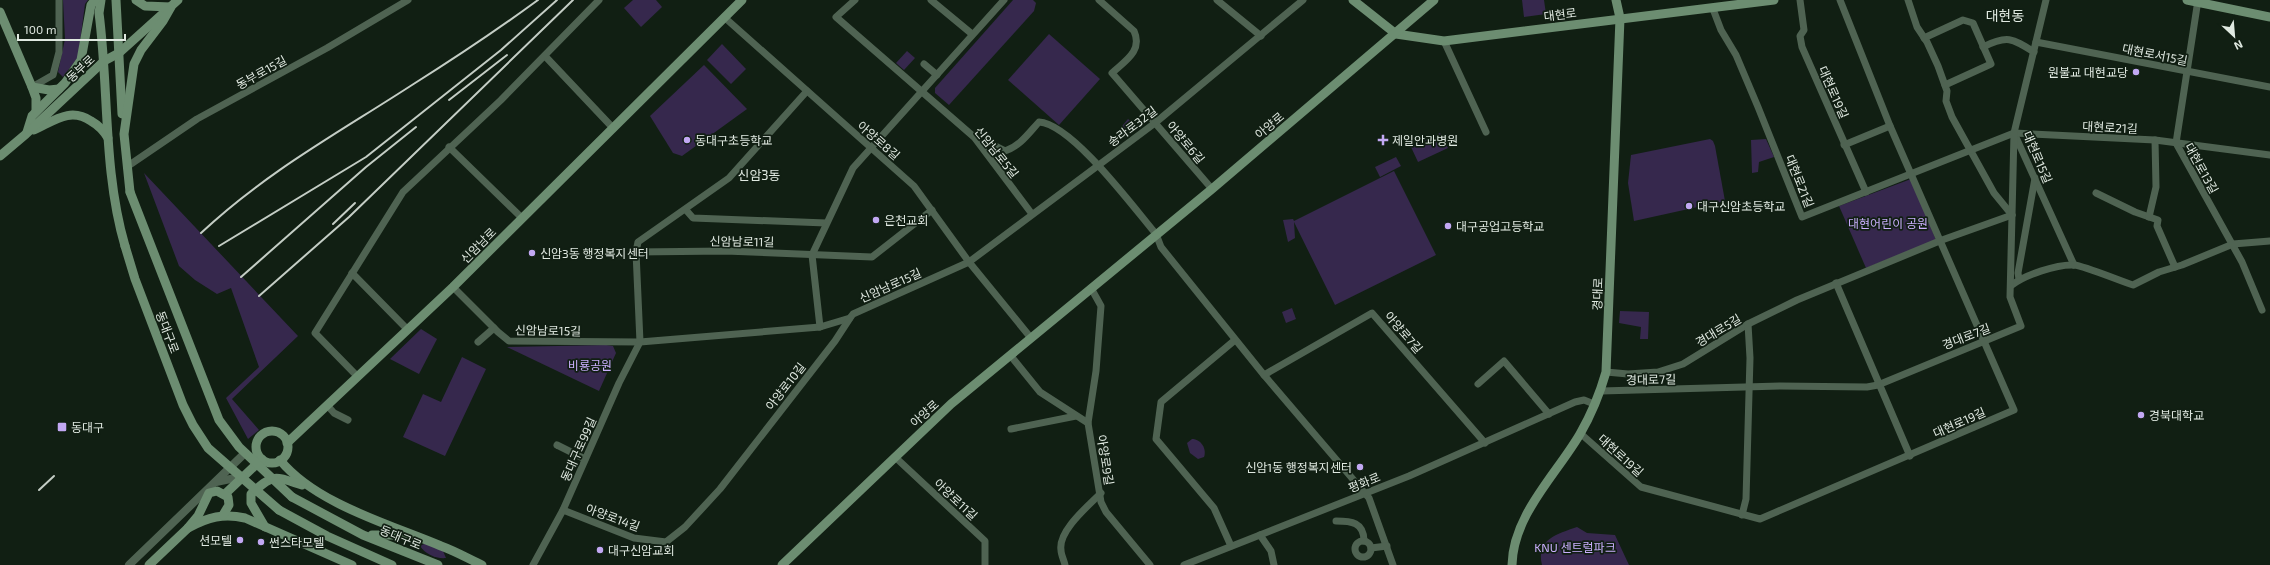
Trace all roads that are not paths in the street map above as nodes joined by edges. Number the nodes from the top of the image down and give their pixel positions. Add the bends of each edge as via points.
1 (59, 0) edge
2 (95, 0) edge
3 (101, 0) edge
4 (116, 0) edge
5 (136, 0) edge
6 (178, 0) edge
7 (408, 0) edge
8 (599, 0) edge
9 (742, 0) edge
10 (854, 0) edge
11 (931, 0) edge
12 (1004, 0) edge
13 (1100, 0) edge
14 (1217, 0) edge
15 (1303, 0) edge
16 (1353, 0) edge
17 (1434, 0) edge
18 (1616, 0) edge
19 (1774, 0) edge
20 (1800, 0) edge
21 (1840, 0) edge
22 (1908, 0) edge
23 (2046, 0) edge
24 (2187, 0) edge
25 (2197, 1) edge
26 (171, 7) junction
27 (1713, 9) junction
28 (0, 12) edge
29 (724, 17) junction
30 (2270, 17) edge
31 (1620, 18) junction
32 (972, 34) junction
33 (1396, 34) junction
34 (1260, 36) junction
35 (1924, 38) junction
36 (1444, 41) junction
37 (2036, 42) junction
38 (1983, 46) junction
39 (2034, 52) junction
40 (119, 53) junction
41 (544, 56) junction
42 (104, 61) junction
43 (924, 64) dead end
44 (2187, 71) junction
45 (53, 75) junction
46 (937, 75) junction
47 (32, 86) junction
48 (1945, 86) junction
49 (2270, 86) edge
50 (59, 89) junction
51 (807, 91) junction
52 (922, 92) junction
53 (36, 111) junction
54 (1155, 123) junction
55 (1890, 126) junction
56 (613, 128) junction
57 (1486, 132) dead end
58 (2014, 133) junction
59 (26, 134) junction
60 (124, 134) junction
61 (2155, 140) junction
62 (110, 141) junction
63 (2176, 143) junction
64 (1844, 145) junction
65 (995, 146) dead end
66 (449, 148) junction
67 (871, 148) junction
68 (1971, 149) junction
69 (2270, 155) edge
70 (0, 156) edge
71 (1099, 165) junction
72 (128, 166) junction
73 (1912, 174) junction
74 (2035, 178) junction
75 (1212, 189) junction
76 (1866, 192) junction
77 (2096, 193) dead end
78 (686, 210) junction
79 (932, 210) junction
80 (1032, 214) junction
81 (2012, 215) junction
82 (2149, 217) junction
83 (522, 218) junction
84 (826, 223) junction
85 (1156, 234) junction
86 (1942, 240) junction
87 (2270, 241) edge
88 (2233, 244) junction
89 (636, 252) junction
90 (812, 255) junction
91 (969, 262) junction
92 (2074, 265) junction
93 (2175, 267) junction
94 (352, 273) junction
95 (2019, 279) junction
96 (1836, 283) junction
97 (2012, 284) junction
98 (453, 287) junction
99 (1091, 288) junction
100 (2262, 310) dead end
101 (850, 318) junction
102 (1748, 324) junction
103 (820, 327) junction
104 (494, 328) junction
105 (408, 329) junction
106 (1031, 338) junction
107 (1235, 340) junction
108 (1985, 341) junction
109 (478, 342) dead end
110 (640, 342) junction
111 (1010, 355) junction
112 (1606, 372) junction
113 (1264, 375) junction
114 (357, 376) junction
115 (1478, 384) dead end
116 (1878, 385) junction
117 (1750, 387) junction
118 (1601, 391) junction
119 (1594, 404) junction
120 (327, 405) junction
121 (1549, 414) junction
122 (1076, 416) junction
123 (348, 420) dead end
124 (1088, 423) junction
125 (1011, 429) dead end
126 (1580, 433) junction
127 (1485, 443) junction
128 (288, 444) junction
129 (557, 445) dead end
130 (245, 453) junction
131 (1910, 456) junction
132 (895, 457) junction
133 (262, 459) junction
134 (585, 459) junction
135 (280, 460) junction
136 (230, 468) junction
137 (240, 477) junction
138 (214, 486) junction
139 (313, 488) junction
140 (1100, 493) junction
141 (225, 494) junction
142 (1364, 494) junction
143 (711, 499) joint
144 (204, 504) junction
145 (563, 510) junction
146 (221, 515) junction
147 (1742, 515) junction
148 (1336, 520) dead end
149 (266, 527) junction
150 (188, 528) junction
151 (363, 535) junction
152 (1260, 535) junction
153 (414, 536) junction
154 (1364, 541) junction
155 (1231, 546) junction
156 (1387, 546) junction
157 (1371, 548) junction
158 (366, 554) junction
159 (786, 564) edge
160 (129, 565) edge
161 (149, 565) edge
162 (352, 565) edge
163 (376, 565) edge
164 (392, 565) edge
165 (438, 565) edge
166 (482, 565) edge
167 (533, 565) edge
168 (985, 565) edge
169 (1065, 565) edge
170 (1150, 565) edge
171 (1184, 565) edge
172 (1274, 565) edge
173 (1392, 565) edge
174 (1512, 565) edge

1 - 45 street via 59,52
2 - 50 main road via 91,5 82,60
3 - 42 main road, 동대구로 via 99,13
4 - 40 main road
5 - 26 main road via 145,6
6 - 26 main road, 동부로
7 - 72 street, 동부로15길 via 327,48 197,119
8 - 41 street
9 - 29 main road, 신암남로
10 - 52 street, 신암남로5길 via 836,17
11 - 32 street
12 - 32 street
13 - 54 street, 아양로6길 via 1134,31 1137,38 1135,51 1112,73
14 - 34 street
15 - 34 street, 송라로32길
16 - 33 main road
17 - 33 main road, 아양로
18 - 31 main road, 경대로
19 - 27 main road, 대현로
20 - 64 street, 대현로19길 via 1804,30 1800,36 1802,47
21 - 55 street, 대현로19길
22 - 35 street via 1917,27
23 - 37 street, 대현로15길
24 - 25 main road
25 - 30 main road
25 - 44 street, 대현로13길
26 - 40 main road, 동부로
26 - 60 main road via 134,64
27 - 31 main road, 대현로
27 - 76 street, 대현로21길 via 1721,30 1736,54 1802,217
28 - 47 main road
29 - 51 street, 아양로8길
29 - 56 main road, 신암남로
31 - 36 main road, 대현로
31 - 112 main road, 경대로
32 - 46 street
33 - 36 main road, 대현로
33 - 75 main road, 아양로
34 - 54 street, 송라로32길
35 - 38 street via 1963,20 1973,23
35 - 48 street
36 - 57 street
37 - 39 street, 대현로15길
37 - 44 street, 대현로서15길
38 - 39 street via 2000,38 2018,41
38 - 48 street via 1991,64
39 - 58 street, 대현로15길
40 - 42 main road, 동부로
40 - 60 main road
41 - 56 street
41 - 66 street
42 - 59 main road, 동부로
42 - 62 main road, 동대구로
43 - 46 street
44 - 49 street, 대현로서15길
44 - 63 street, 대현로13길
45 - 47 street
45 - 50 street
46 - 52 street
47 - 50 main road via 48,90
47 - 53 main road via 36,98
48 - 68 street via 1946,101
50 - 53 main road
51 - 67 street, 아양로8길
51 - 78 street via 729,178
52 - 67 street
52 - 80 street, 신암남로5길 via 974,137
53 - 59 main road
54 - 71 street, 송라로32길
54 - 75 street, 아양로6길
55 - 64 street
55 - 73 street, 대현로19길
56 - 83 main road, 신암남로
58 - 61 street, 대현로21길
58 - 68 street, 대현로21길
58 - 74 street, 대현로15길
58 - 81 street, 경대로7길
59 - 62 main road via 63,115 76,114 95,123
59 - 70 main road, 동부로
60 - 72 main road, 동대구로
61 - 63 street, 대현로21길
61 - 82 street via 2156,187
62 - 136 main road, 동대구로, bridge via 118,221 135,279 183,405 208,448
63 - 69 street, 대현로21길
63 - 88 street, 대현로13길
64 - 76 street, 대현로19길
65 - 71 street via 1005,151 1017,146 1039,122 1046,123 1060,129
66 - 83 street
66 - 94 street via 403,192
67 - 79 street, 아양로8길 via 914,186
67 - 84 street via 853,168
68 - 73 street, 대현로21길
68 - 81 street via 1994,193
71 - 80 street, 송라로32길
71 - 85 street
72 - 130 main road, 동대구로, bridge via 130,192 203,384 219,420
73 - 76 street, 대현로21길
73 - 86 street, 대현로19길
74 - 92 street, 대현로15길
74 - 95 street
75 - 85 main road, 아양로
77 - 82 street
78 - 84 street, 신암남로11길 via 692,218
78 - 89 street via 638,242
79 - 90 street via 872,257
79 - 91 street, 아양로8길
80 - 91 street, 송라로32길
81 - 86 street
81 - 97 street, 경대로7길
82 - 93 street via 2158,220 2157,226
83 - 98 main road, 신암남로
84 - 90 street
85 - 99 main road, 아양로
85 - 107 street via 1161,247
86 - 96 street, 경대로5길
86 - 108 street, 대현로19길
87 - 88 street
88 - 93 street
88 - 100 street, 대현로13길
89 - 90 street, 신암남로11길 via 726,251
89 - 110 street
90 - 103 street
91 - 101 street, 신암남로15길 via 853,314
91 - 106 street, 아양로8길
92 - 93 street via 2133,285
92 - 95 street via 2038,271
94 - 105 street
94 - 114 street via 315,333
95 - 97 street
96 - 102 street, 경대로5길
96 - 116 street
97 - 108 street, 경대로7길 via 2010,297 2021,326
98 - 104 street, 신암남로15길
98 - 105 main road, 신암남로
99 - 106 main road, 아양로
99 - 124 street via 1101,306 1096,371
101 - 103 street, 신암남로15길
101 - 143 street, 아양로10길 via 835,341
102 - 112 street, 경대로5길 via 1683,364 1658,372
102 - 117 street
103 - 110 street, 신암남로15길
104 - 109 street
104 - 110 street, 신암남로15길 via 509,341
105 - 114 main road, 신암남로
106 - 111 main road, 아양로
107 - 113 street
107 - 155 street via 1162,402 1156,439 1214,508
108 - 116 street, 경대로7길
108 - 131 street, 대현로19길 via 2014,410
110 - 134 street, 동대구로99길
111 - 122 street, 아양로9길 via 1040,392
111 - 132 main road, 아양로 via 924,428
112 - 118 main road, 경대로
113 - 127 street, 아양로7길 via 1372,313
113 - 142 street
114 - 120 main road, 신암남로
115 - 121 street via 1504,361
116 - 117 street, 경대로7길
116 - 131 street
117 - 118 street, 경대로7길
117 - 147 street via 1746,499
118 - 119 main road, 경대로
119 - 121 street, 평화로 via 1584,400
119 - 126 main road, 경대로
120 - 123 street via 334,413
120 - 128 main road, 신암남로
121 - 127 street, 평화로
122 - 124 street, 아양로9길
122 - 125 street
124 - 140 street, 아양로9길
126 - 147 street, 대현로19길 via 1641,487
126 - 174 main road, 경대로 via 1533,504 1515,541
127 - 142 street, 평화로
128 - 133 main road via 278,432 264,433 256,446
128 - 135 main road via 286,454
129 - 134 street
130 - 136 street
130 - 151 main road, 동대구로, bridge via 292,497
131 - 147 street, 대현로19길 via 1760,519
132 - 159 main road, 아양로
132 - 168 street, 아양로11길 via 984,539
133 - 135 main road via 272,462
133 - 141 main road
134 - 145 street, 동대구로99길
135 - 139 main road via 291,474
136 - 137 main road, 동대구로, bridge
136 - 138 street
137 - 138 street
137 - 158 main road, 동대구로, bridge via 280,510
138 - 141 main road
138 - 144 main road via 206,496
138 - 160 street
139 - 149 main road via 279,476 266,480 251,494 251,503
139 - 153 main road via 379,522
140 - 169 street via 1079,515 1063,538 1061,550
140 - 170 street, 아양로9길 via 1106,512
141 - 146 main road via 230,505
142 - 152 street, 평화로
142 - 156 street via 1369,498
143 - 145 street, 아양로14길 via 686,527 666,542 634,538
144 - 146 main road via 207,512
144 - 150 main road
145 - 167 street, 동대구로99길
146 - 149 main road via 245,518
146 - 150 main road
148 - 154 street via 1359,525 1363,530
149 - 162 main road
150 - 161 main road
151 - 153 main road
151 - 165 main road, 동대구로
152 - 155 street, 평화로
152 - 172 street via 1271,551
153 - 166 main road
154 - 157 street
154 - 157 street via 1356,544 1356,554 1366,556
155 - 171 street, 평화로
156 - 157 street
156 - 173 street
158 - 163 main road
158 - 164 main road, 동대구로

